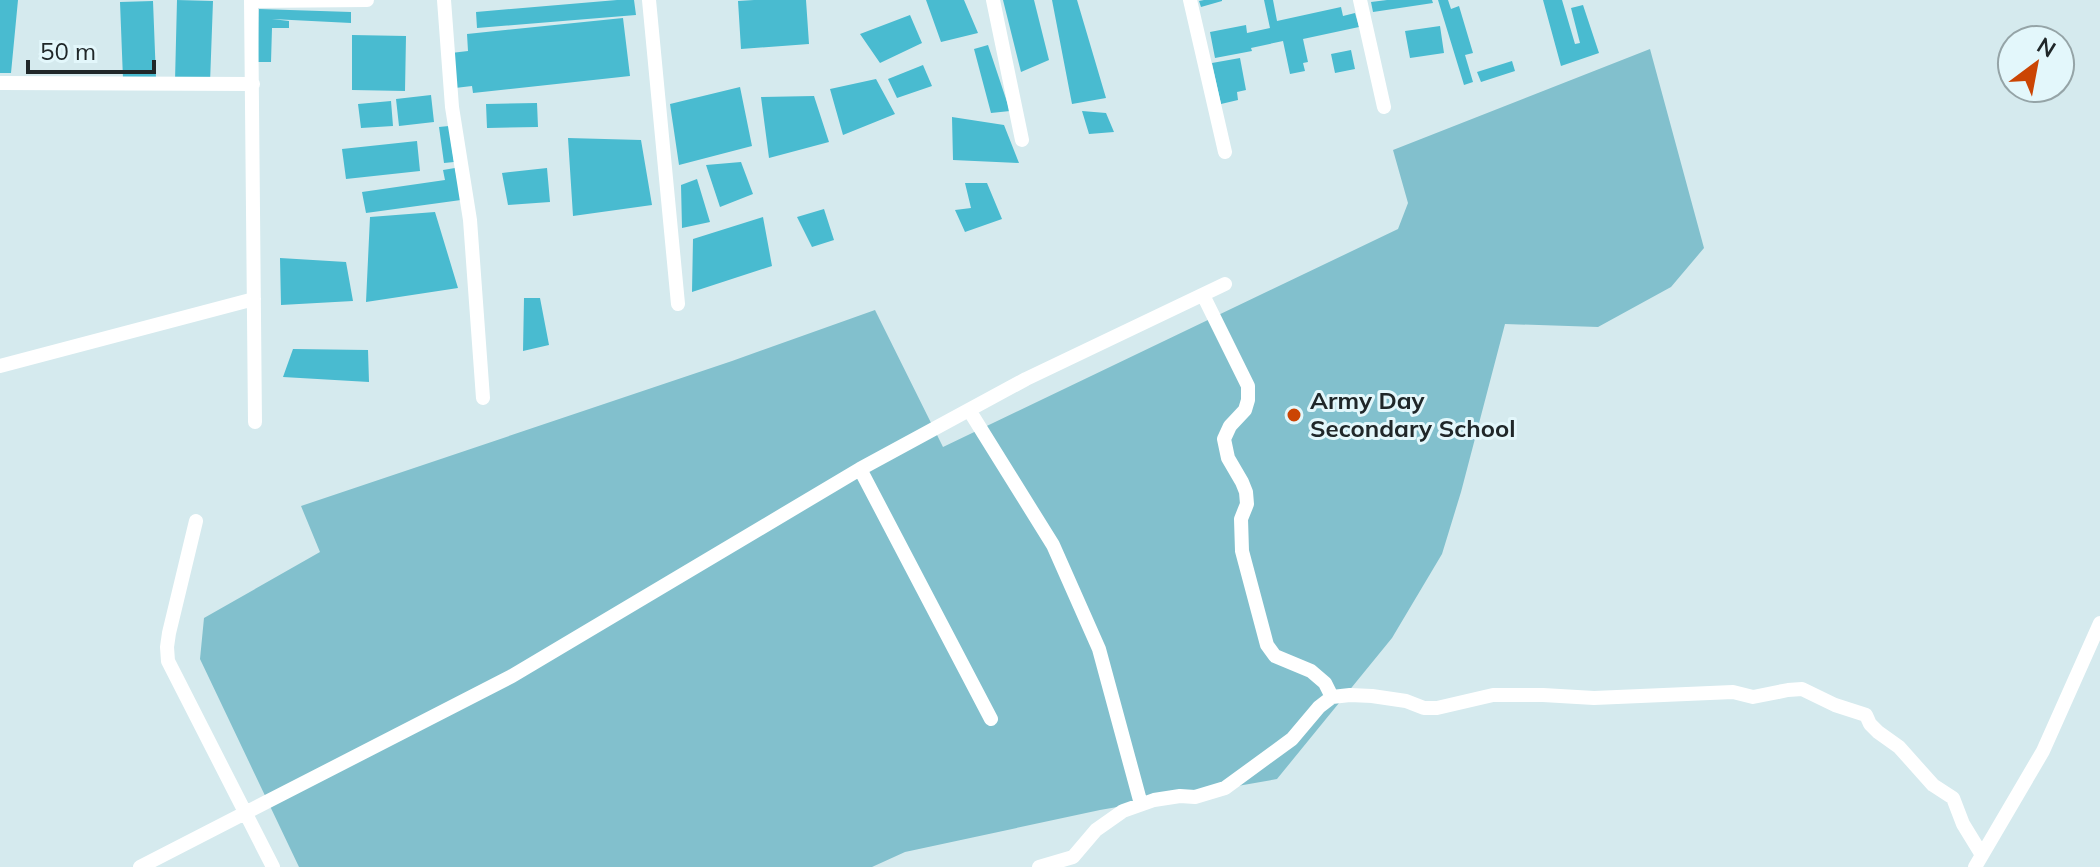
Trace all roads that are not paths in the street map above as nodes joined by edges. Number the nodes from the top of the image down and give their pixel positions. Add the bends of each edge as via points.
1 (251, 0) edge
2 (367, 0) edge
3 (444, 0) edge
4 (649, 0) edge
5 (993, 0) edge
6 (1190, 0) edge
7 (1360, 0) edge
8 (0, 83) edge
9 (253, 84) junction
10 (1384, 107) dead end
11 (1022, 140) dead end
12 (1225, 152) dead end
13 (1225, 284) dead end
14 (1203, 295) junction
15 (254, 299) junction
16 (678, 304) dead end
17 (0, 366) edge
18 (483, 398) dead end
19 (969, 410) junction
20 (255, 422) dead end
21 (860, 469) junction
22 (196, 521) dead end
23 (2100, 623) edge
24 (1332, 697) junction
25 (991, 719) dead end
26 (1141, 804) junction
27 (245, 813) junction
28 (1978, 861) edge
29 (140, 867) edge
30 (273, 867) edge
31 (1039, 867) edge

1 - 2 street
1 - 9 street
3 - 18 street via 452,107 470,220
4 - 16 street
5 - 11 street
6 - 12 street
7 - 10 street
8 - 9 street
9 - 15 street
13 - 14 street
14 - 19 street
14 - 24 street via 1248,386 1245,410 1224,439 1246,492 1242,551 1267,645 1275,656 1311,671
15 - 17 street
15 - 20 street
19 - 21 street
19 - 26 street via 1053,545 1099,649
21 - 25 street
21 - 27 street via 512,676
22 - 27 street via 169,633 168,661
23 - 28 street via 2043,751
24 - 26 street via 1292,739 1225,788
24 - 28 street via 1372,696 1437,708 1493,695 1594,698 1733,692 1753,697 1802,689 1866,715 1933,785 1953,798
26 - 31 street via 1096,830 1073,857
27 - 29 street
27 - 30 street

